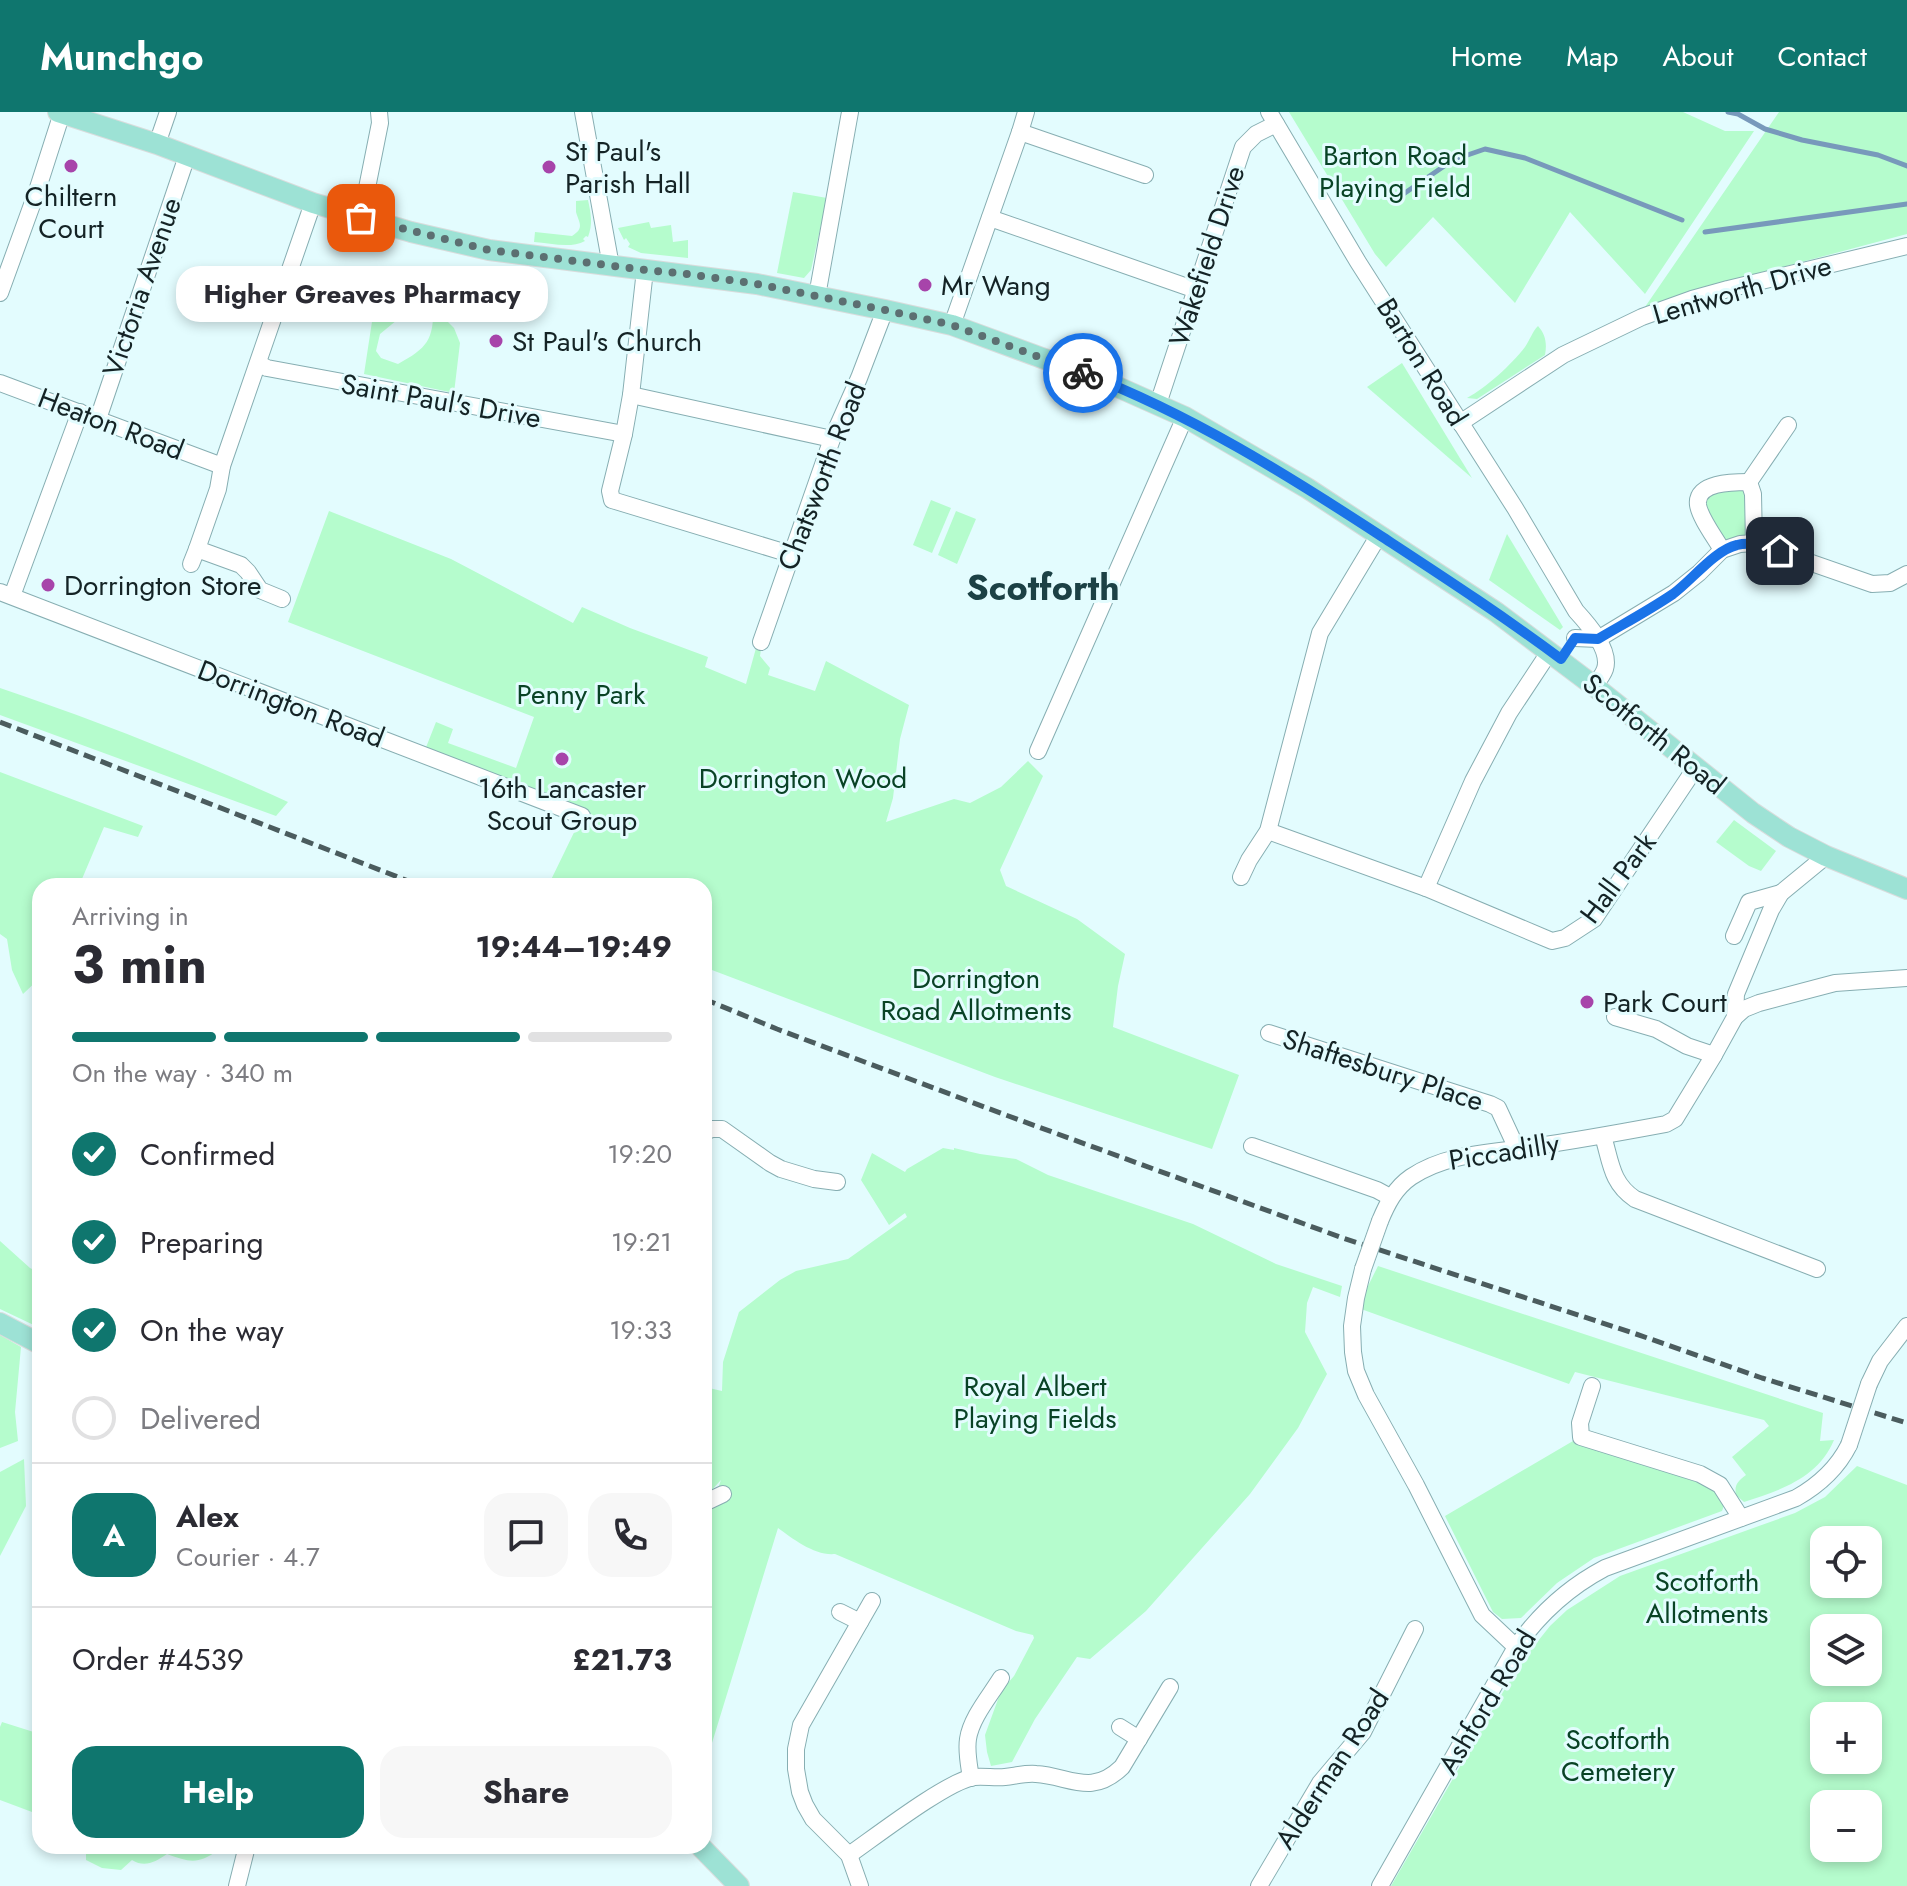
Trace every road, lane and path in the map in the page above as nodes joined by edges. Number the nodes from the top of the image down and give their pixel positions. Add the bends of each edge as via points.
1 (60, 112) edge
2 (168, 112) edge
3 (379, 112) edge
4 (583, 112) edge
5 (850, 112) edge
6 (1026, 112) edge
7 (1272, 118) edge
8 (1020, 132) junction
9 (157, 144) junction
10 (187, 156) junction
11 (1145, 175) dead end
12 (313, 203) junction
13 (361, 218) junction
14 (990, 218) junction
15 (1907, 246) edge
16 (611, 266) junction
17 (645, 270) junction
18 (1196, 290) junction
19 (0, 293) edge
20 (817, 296) junction
21 (885, 310) junction
22 (952, 325) junction
23 (259, 364) junction
24 (0, 383) edge
25 (631, 395) junction
26 (1158, 404) junction
27 (80, 412) junction
28 (1185, 417) junction
29 (98, 419) junction
30 (1460, 423) junction
31 (1788, 425) dead end
32 (624, 434) junction
33 (832, 439) junction
34 (222, 466) junction
35 (1749, 482) junction
36 (1379, 535) junction
37 (1754, 543) junction
38 (1722, 550) junction
39 (790, 554) junction
40 (1907, 574) edge
41 (6, 594) edge
42 (282, 599) dead end
43 (1576, 611) junction
44 (1575, 638) junction
45 (1598, 639) junction
46 (761, 642) dead end
47 (1555, 655) junction
48 (1594, 686) junction
49 (1038, 751) dead end
50 (1696, 767) junction
51 (582, 816) dead end
52 (1268, 831) junction
53 (1826, 856) junction
54 (1241, 877) dead end
55 (1426, 888) junction
56 (1907, 889) edge
57 (1781, 893) junction
58 (1734, 936) dead end
59 (1907, 978) edge
60 (1615, 1017) dead end
61 (1735, 1017) junction
62 (1269, 1033) dead end
63 (1714, 1055) junction
64 (712, 1129) edge
65 (1603, 1136) junction
66 (1252, 1146) dead end
67 (1517, 1149) junction
68 (837, 1182) dead end
69 (1390, 1197) junction
70 (1817, 1269) dead end
71 (0, 1323) edge
72 (1907, 1326) edge
73 (32, 1340) edge
74 (1592, 1386) dead end
75 (723, 1494) dead end
76 (712, 1499) edge
77 (1741, 1518) junction
78 (872, 1601) dead end
79 (840, 1612) dead end
80 (860, 1622) junction
81 (1415, 1629) dead end
82 (1516, 1647) junction
83 (1001, 1678) dead end
84 (1170, 1687) dead end
85 (1120, 1727) dead end
86 (1139, 1739) junction
87 (971, 1778) junction
88 (245, 1854) edge
89 (708, 1854) edge
90 (849, 1855) junction
91 (237, 1886) edge
92 (739, 1886) edge
93 (860, 1886) edge
94 (1259, 1886) edge
95 (1380, 1886) edge

1 - 9 main road, Scotforth Road
1 - 19 street
2 - 9 street
3 - 13 street
4 - 16 street
5 - 20 street
6 - 8 street
7 - 18 street, Wakefield Drive via 1243,147
7 - 30 street, Barton Road
8 - 11 street
8 - 14 street
9 - 10 main road, Scotforth Road
10 - 12 main road, Scotforth Road
10 - 29 street, Victoria Avenue
12 - 13 main road, Scotforth Road
12 - 23 street
13 - 16 main road, Scotforth Road via 489,250
14 - 18 street
14 - 22 street
15 - 30 street, Lentworth Drive via 1728,289 1642,317 1563,355
16 - 17 main road, Scotforth Road
17 - 20 main road, Scotforth Road
17 - 25 street
18 - 26 street, Wakefield Drive
20 - 21 main road, Scotforth Road
21 - 22 main road, Scotforth Road
21 - 33 street, Chatsworth Road
22 - 26 main road, Scotforth Road
23 - 32 street, Saint Paul's Drive
23 - 34 street
24 - 27 street, Heaton Road
25 - 32 street
25 - 33 street
26 - 28 main road, Scotforth Road
27 - 29 street, Heaton Road
27 - 41 street
28 - 36 main road, Scotforth Road
28 - 49 street
29 - 34 street, Heaton Road
30 - 43 street, Barton Road
31 - 35 street
32 - 39 street via 612,500
33 - 39 street, Chatsworth Road
34 - 42 street via 194,556 241,565 260,590
35 - 37 street
35 - 38 street via 1717,485 1699,496 1700,512
36 - 47 main road, Scotforth Road
36 - 52 street via 1320,633
37 - 38 street
37 - 40 street via 1872,584
38 - 45 street via 1674,593
39 - 46 street, Chatsworth Road
41 - 51 street, Dorrington Road
43 - 44 street
43 - 45 street, Barton Road
44 - 45 street
44 - 47 street
45 - 48 street via 1606,662
47 - 48 main road, Scotforth Road
47 - 55 street via 1509,713
48 - 50 main road, Scotforth Road
50 - 53 main road, Scotforth Road via 1753,813
50 - 55 street, Hall Park via 1594,919 1565,938 1538,936
52 - 54 street
52 - 55 street, Hall Park
53 - 56 main road, Scotforth Road
53 - 57 street, Piccadilly
57 - 58 street via 1749,902
57 - 61 street, Piccadilly via 1740,983
59 - 61 street via 1835,983 1759,1003
60 - 63 street
61 - 63 street, Piccadilly
62 - 67 street, Shaftesbury Place via 1490,1104 1498,1108
63 - 65 street, Piccadilly via 1675,1119
64 - 68 street via 722,1129 781,1169
65 - 67 street, Piccadilly
65 - 70 street via 1616,1180 1635,1199
66 - 69 street
67 - 69 street, Piccadilly via 1435,1164 1409,1178
69 - 82 street, Piccadilly, bridge via 1356,1298 1356,1371 1482,1615
71 - 73 main road
72 - 77 street, Ashford Road, bridge via 1880,1361 1849,1445 1833,1469 1796,1498
74 - 77 street via 1581,1437 1700,1474 1720,1485
75 - 76 street
77 - 82 street, Ashford Road via 1592,1575 1542,1614
78 - 80 street
79 - 80 street
80 - 90 street via 801,1725 796,1749 805,1805
81 - 94 street, Alderman Road via 1411,1656 1363,1732 1320,1783
82 - 95 street, Ashford Road
83 - 87 street via 968,1737
84 - 86 street
85 - 86 street
86 - 87 street via 1122,1767 1100,1782 1027,1773
87 - 90 street
88 - 91 street
89 - 92 main road
90 - 93 street

